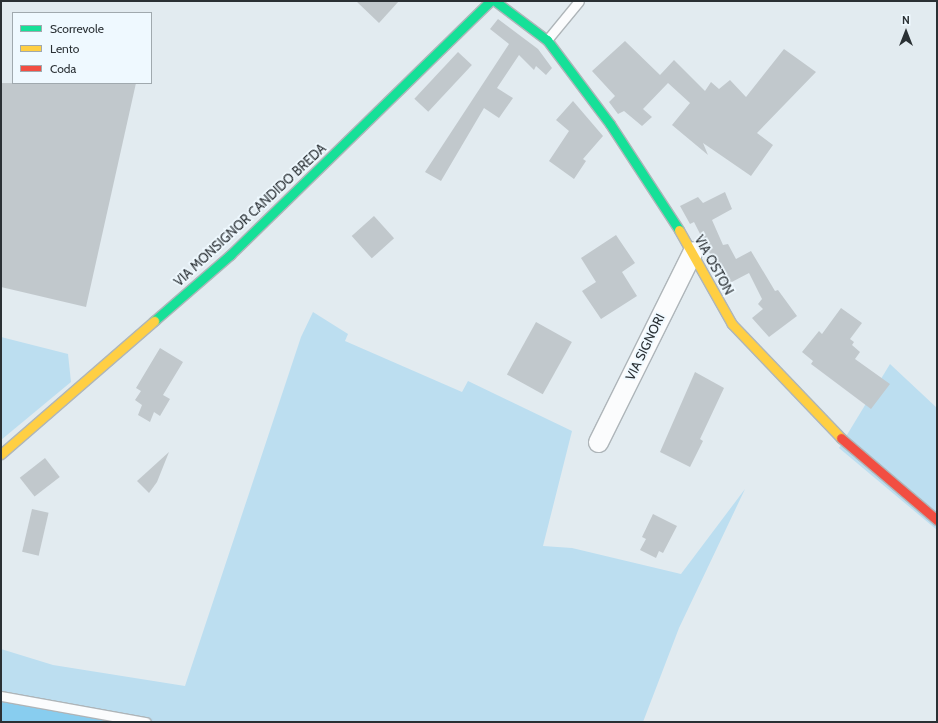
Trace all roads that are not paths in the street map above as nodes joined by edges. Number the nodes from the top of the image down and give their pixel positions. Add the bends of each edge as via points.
1 (490, 1) edge
2 (495, 1) edge
3 (579, 1) edge
4 (547, 40) junction
5 (693, 251) junction
6 (598, 442) dead end
7 (1, 454) edge
8 (937, 520) edge
9 (1, 696) edge
10 (146, 722) edge

1 - 7 street, VIA MONSIGNOR CANDIDO BREDA via 230,255
2 - 4 street, VIA OSTON
3 - 4 lane
4 - 5 street, VIA OSTON via 610,124
5 - 6 street, VIA SIGNORI
5 - 8 street, VIA OSTON via 732,324 849,447
9 - 10 lane

